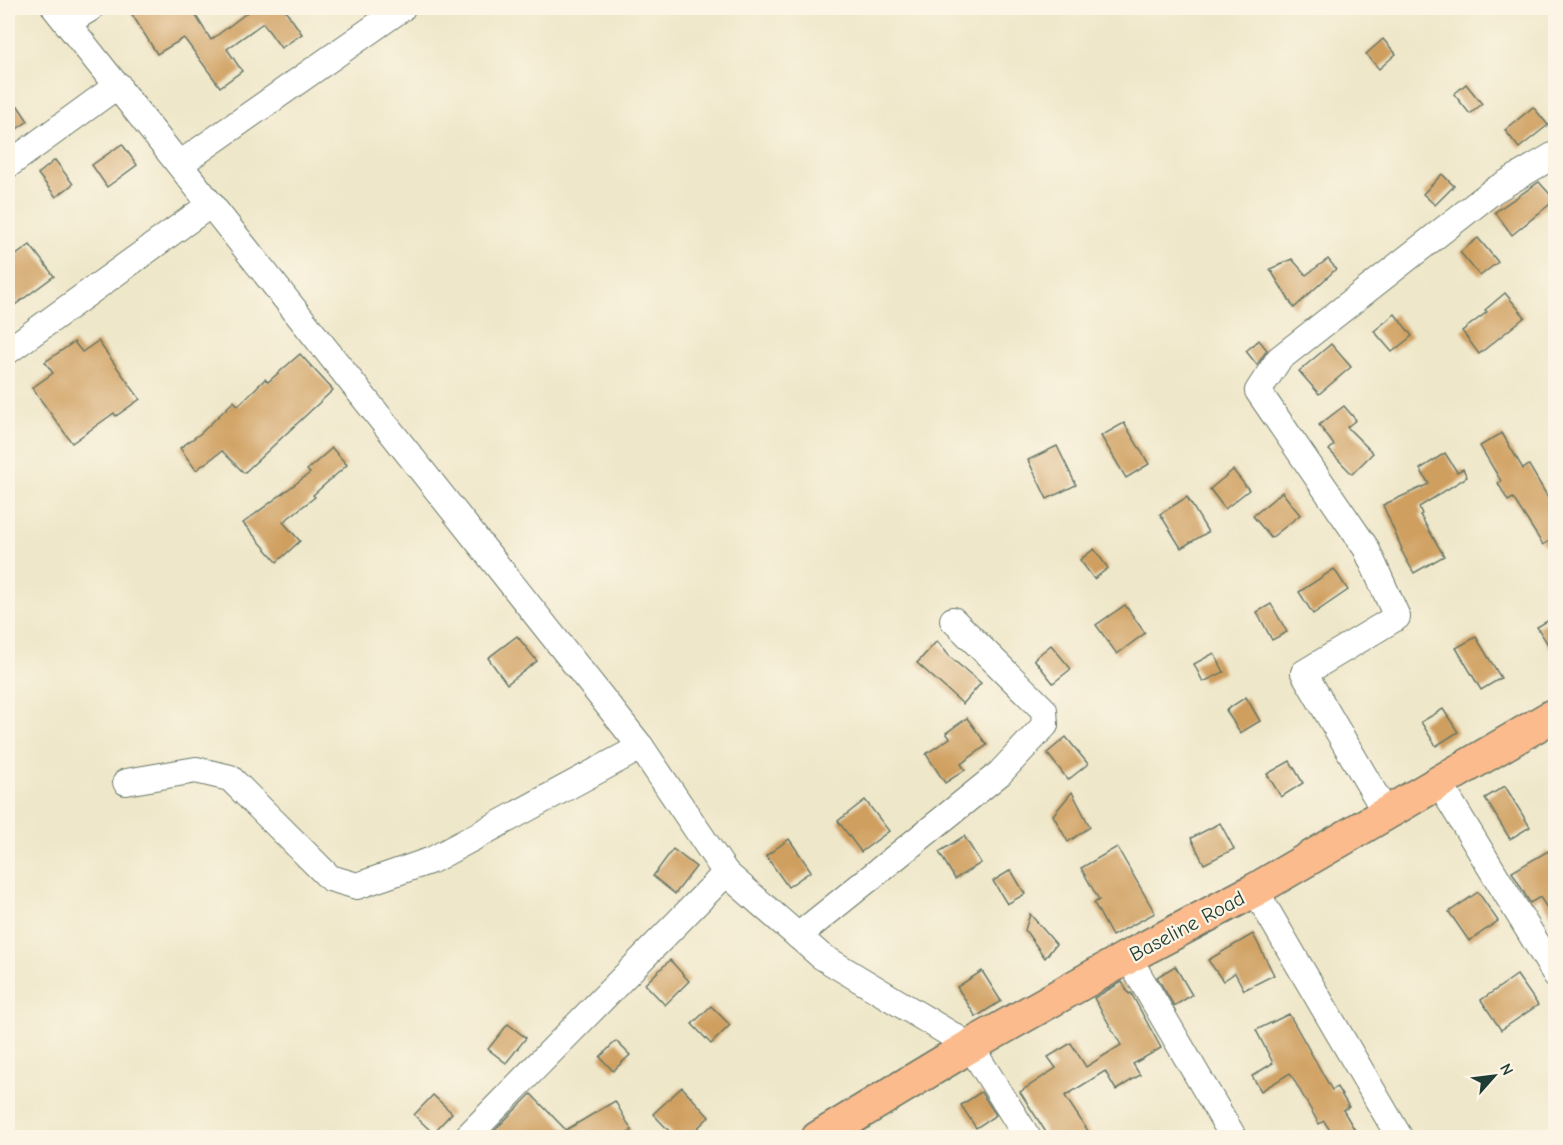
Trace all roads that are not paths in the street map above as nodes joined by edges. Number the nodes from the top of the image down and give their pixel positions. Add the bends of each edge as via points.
1 (91, 8) edge
2 (402, 8) edge
3 (62, 15) edge
4 (118, 86) junction
5 (1556, 154) edge
6 (180, 164) junction
7 (8, 165) edge
8 (211, 204) junction
9 (8, 351) edge
10 (953, 620) dead end
11 (1556, 714) edge
12 (641, 747) junction
13 (126, 782) dead end
14 (1439, 783) junction
15 (1387, 815) junction
16 (726, 873) junction
17 (1255, 890) junction
18 (798, 936) junction
19 (1128, 957) junction
20 (1556, 975) edge
21 (970, 1046) junction
22 (466, 1137) edge
23 (818, 1137) edge
24 (1028, 1137) edge
25 (1234, 1137) edge
26 (1400, 1137) edge

1 - 3 street
2 - 6 street
3 - 4 street
4 - 6 street
4 - 7 street
5 - 15 street via 1493,191 1279,359 1258,391 1366,548 1396,617 1304,673
6 - 8 street
8 - 9 street
8 - 12 street
10 - 18 street via 1044,710 1045,725 999,773
11 - 14 main road, Baseline Road
12 - 13 street via 432,860 357,886 330,878 230,778 196,770
12 - 16 street
14 - 15 main road, Baseline Road
14 - 20 street
15 - 17 main road, Baseline Road
16 - 18 street
16 - 22 street
17 - 19 main road, Baseline Road
17 - 26 street
18 - 21 street via 821,956
19 - 21 main road, Baseline Road
19 - 25 street
21 - 23 main road, Baseline Road
21 - 24 street

